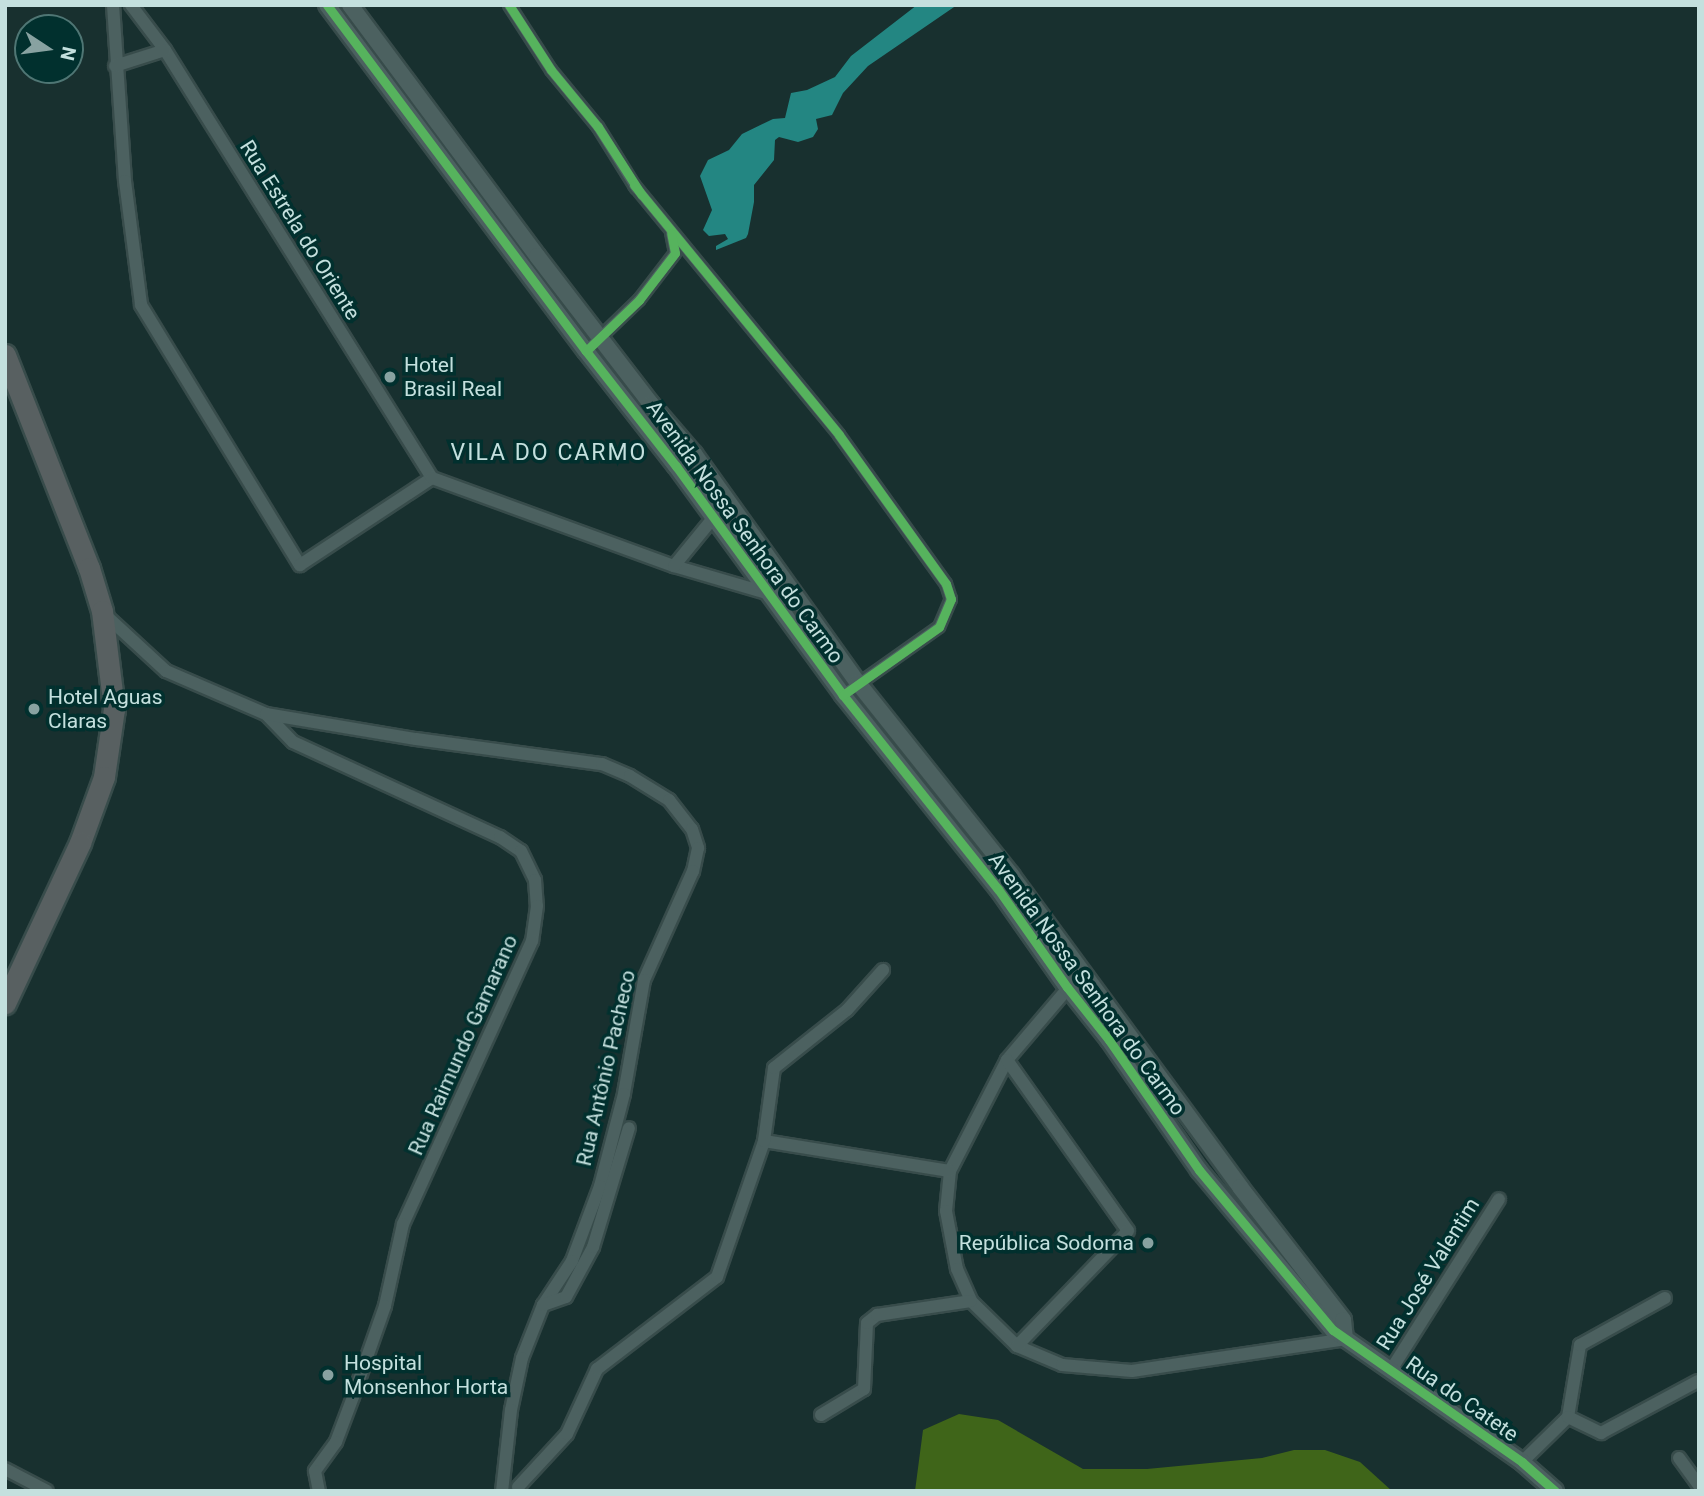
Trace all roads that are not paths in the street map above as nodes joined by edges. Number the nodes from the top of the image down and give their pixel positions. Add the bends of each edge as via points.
1 (113, 5) edge
2 (131, 5) edge
3 (327, 5) edge
4 (350, 5) edge
5 (509, 5) edge
6 (376, 42) junction
7 (165, 50) junction
8 (363, 54) junction
9 (115, 66) junction
10 (634, 185) junction
11 (537, 256) junction
12 (525, 268) junction
13 (601, 335) junction
14 (586, 351) junction
15 (5, 355) edge
16 (651, 404) junction
17 (638, 416) junction
18 (432, 478) junction
19 (731, 505) junction
20 (714, 517) junction
21 (674, 566) junction
22 (787, 583) junction
23 (770, 594) junction
24 (102, 611) junction
25 (858, 684) junction
26 (843, 695) junction
27 (266, 714) junction
28 (906, 744) junction
29 (893, 755) junction
30 (1011, 875) junction
31 (998, 889) junction
32 (883, 971) dead end
33 (1081, 973) junction
34 (1067, 987) junction
35 (5, 1003) edge
36 (1007, 1060) junction
37 (629, 1128) dead end
38 (764, 1141) junction
39 (1216, 1155) junction
40 (1199, 1170) junction
41 (950, 1171) junction
42 (1499, 1199) dead end
43 (1665, 1298) dead end
44 (971, 1301) junction
45 (543, 1305) junction
46 (1345, 1339) junction
47 (1017, 1346) junction
48 (1391, 1370) junction
49 (1698, 1381) edge
50 (821, 1415) dead end
51 (1568, 1417) junction
52 (507, 1450) junction
53 (1679, 1458) dead end
54 (1522, 1462) junction
55 (5, 1469) edge
56 (1699, 1486) edge
57 (518, 1489) edge
58 (47, 1491) edge
59 (319, 1491) edge
60 (502, 1491) edge
61 (1555, 1491) edge

1 - 9 street
2 - 7 street, Rua Estrela do Oriente
3 - 8 street, Avenida Nossa Senhora do Carmo
4 - 6 street, Avenida Nossa Senhora do Carmo
5 - 10 street via 551,70 598,127
6 - 8 street
6 - 11 street, Avenida Nossa Senhora do Carmo
7 - 9 street
7 - 18 street, Rua Estrela do Oriente
8 - 12 street, Avenida Nossa Senhora do Carmo
9 - 18 street via 141,305 300,565
10 - 13 street via 671,233 675,253 639,300
10 - 25 street via 839,435 946,584 951,599 939,626
11 - 12 street
11 - 13 street, Avenida Nossa Senhora do Carmo
12 - 14 street, Avenida Nossa Senhora do Carmo
13 - 14 street
13 - 16 street, Avenida Nossa Senhora do Carmo
14 - 17 street, Avenida Nossa Senhora do Carmo
15 - 24 main road
16 - 17 street
16 - 19 street, Avenida Nossa Senhora do Carmo
17 - 20 street, Avenida Nossa Senhora do Carmo
18 - 21 street
19 - 20 street
19 - 22 street, Avenida Nossa Senhora do Carmo
20 - 21 street
20 - 23 street, Avenida Nossa Senhora do Carmo
21 - 23 street
22 - 23 street
22 - 25 street, Avenida Nossa Senhora do Carmo
23 - 26 street, Avenida Nossa Senhora do Carmo
24 - 27 street, Rua Raimundo Gamarano via 166,671
24 - 35 main road via 114,709 104,777 80,843
25 - 26 street
25 - 28 street, Avenida Nossa Senhora do Carmo
26 - 29 street, Avenida Nossa Senhora do Carmo
27 - 45 street, Rua Antônio Pacheco via 602,764 669,800 692,829 698,849 694,871 644,980 624,1094 600,1186 572,1261
27 - 59 street, Rua Raimundo Gamarano via 293,742 500,837 521,851 535,880 537,906 532,941 403,1224 385,1306 353,1397 336,1442 315,1471
28 - 29 street
28 - 30 street, Avenida Nossa Senhora do Carmo
29 - 31 street, Avenida Nossa Senhora do Carmo
30 - 31 street
30 - 33 street, Avenida Nossa Senhora do Carmo
31 - 34 street, Avenida Nossa Senhora do Carmo
32 - 38 street via 847,1010 774,1068
33 - 34 street
33 - 39 street, Avenida Nossa Senhora do Carmo
34 - 36 street
34 - 40 street, Avenida Nossa Senhora do Carmo
36 - 41 street
36 - 47 street via 1128,1231
37 - 45 street, Rua Antônio Pacheco via 593,1247 566,1297
38 - 41 street
38 - 57 street via 718,1277 597,1369 567,1434
39 - 40 street
39 - 46 street, Avenida Nossa Senhora do Carmo via 1343,1320
40 - 46 street, Avenida Nossa Senhora do Carmo
41 - 44 street via 946,1211 957,1269
42 - 48 street, Rua José Valentim
43 - 51 street via 1580,1345
44 - 47 street
44 - 50 street via 877,1315 867,1323 864,1389
45 - 52 street, Rua Antônio Pacheco via 522,1358
46 - 47 street via 1132,1371 1062,1366
46 - 48 street, Rua do Catete
48 - 54 street, Rua do Catete
49 - 51 street via 1601,1433
51 - 54 street
52 - 57 street, Rua Antônio Pacheco
52 - 60 street, Rua Antônio Pacheco
53 - 56 street
54 - 61 street, Rua do Catete
55 - 58 street

